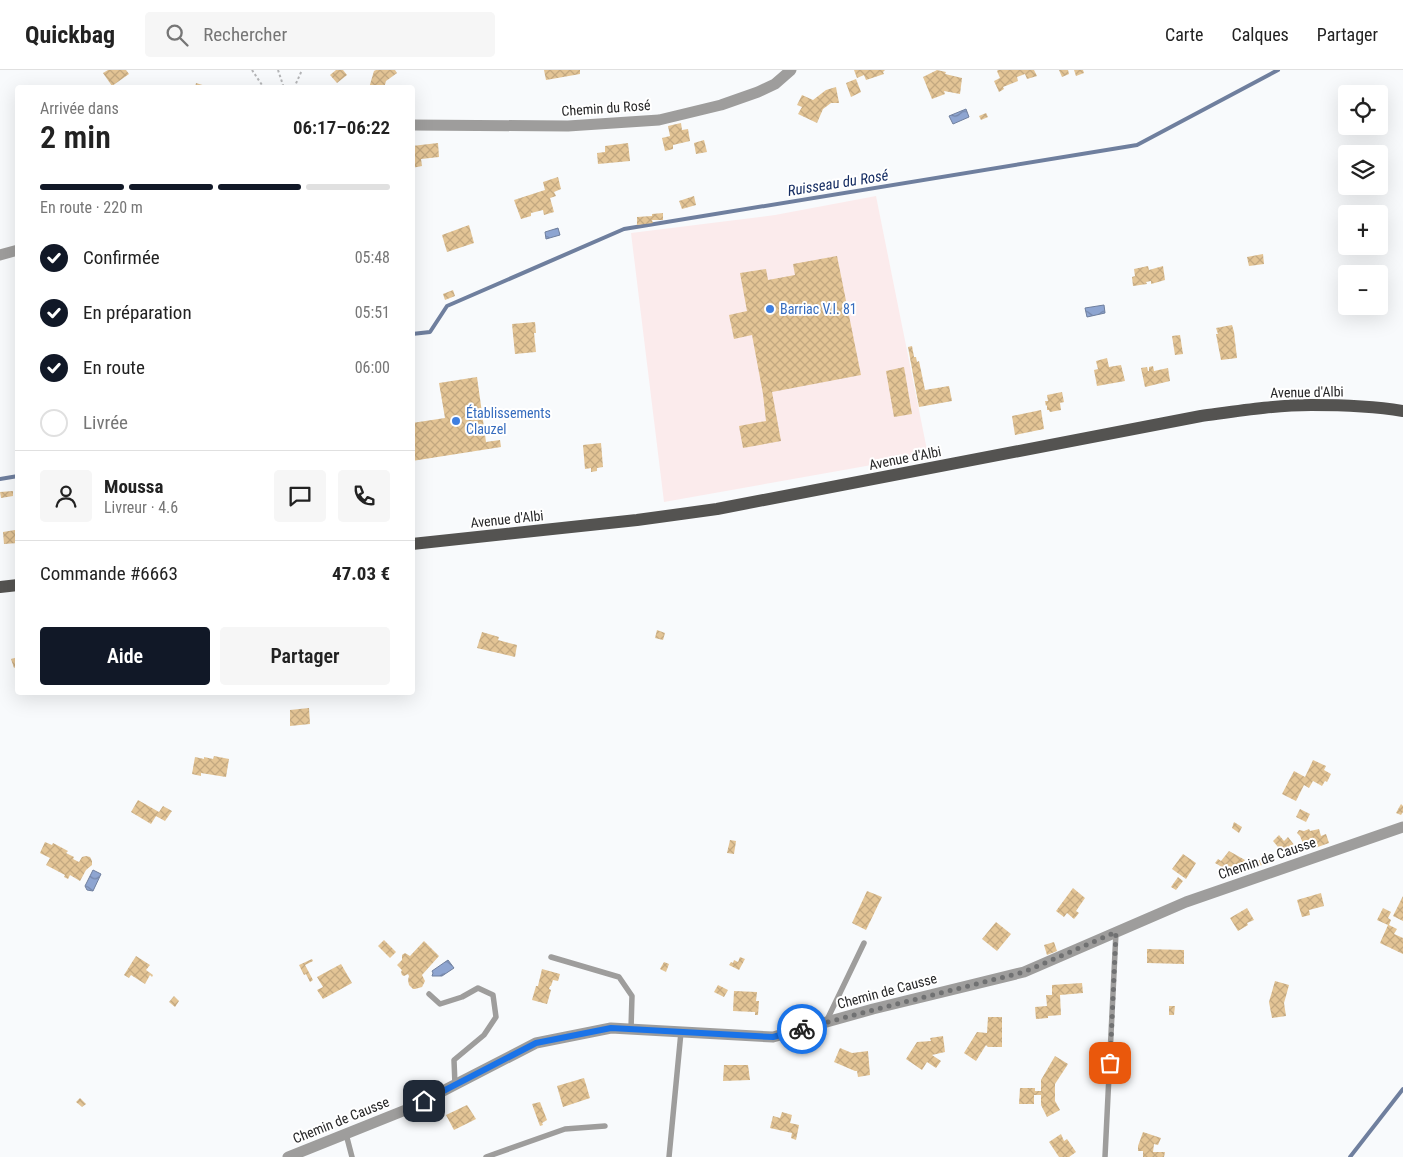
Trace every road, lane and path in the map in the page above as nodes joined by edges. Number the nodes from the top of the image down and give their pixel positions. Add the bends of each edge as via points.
1 (252, 70) edge
2 (278, 70) edge
3 (302, 70) edge
4 (791, 70) edge
5 (262, 85) edge
6 (283, 85) edge
7 (295, 85) edge
8 (415, 125) edge
9 (15, 251) edge
10 (0, 255) edge
11 (1403, 411) edge
12 (415, 544) edge
13 (15, 585) edge
14 (0, 587) edge
15 (1403, 827) edge
16 (1116, 932) junction
17 (864, 943) dead end
18 (551, 957) dead end
19 (429, 994) dead end
20 (826, 1023) junction
21 (631, 1029) junction
22 (681, 1032) junction
23 (455, 1085) junction
24 (605, 1126) dead end
25 (346, 1134) junction
26 (288, 1157) edge
27 (352, 1157) edge
28 (486, 1157) edge
29 (669, 1157) edge
30 (1106, 1157) edge

1 - 5 path
2 - 6 path
3 - 7 path
4 - 8 street, Chemin du Rosé via 775,84 758,92 659,120 568,126
9 - 10 street
11 - 12 main road, Avenue d'Albi via 1310,405 1260,408 1201,416 718,509
13 - 14 main road
15 - 16 street, Chemin de Causse via 1186,902
16 - 20 street, Chemin de Causse via 1024,972
16 - 30 lane
17 - 20 lane
18 - 21 lane via 619,978 632,996
19 - 23 lane via 440,1004 478,988 494,995 496,1017 484,1035 454,1060
20 - 22 street, Chemin de Causse via 773,1037
21 - 22 street, Chemin de Causse
21 - 23 street, Chemin de Causse via 611,1028 536,1043
22 - 29 lane
23 - 25 street, Chemin de Causse via 408,1109
24 - 28 lane via 565,1129
25 - 26 street, Chemin de Causse
25 - 27 lane

